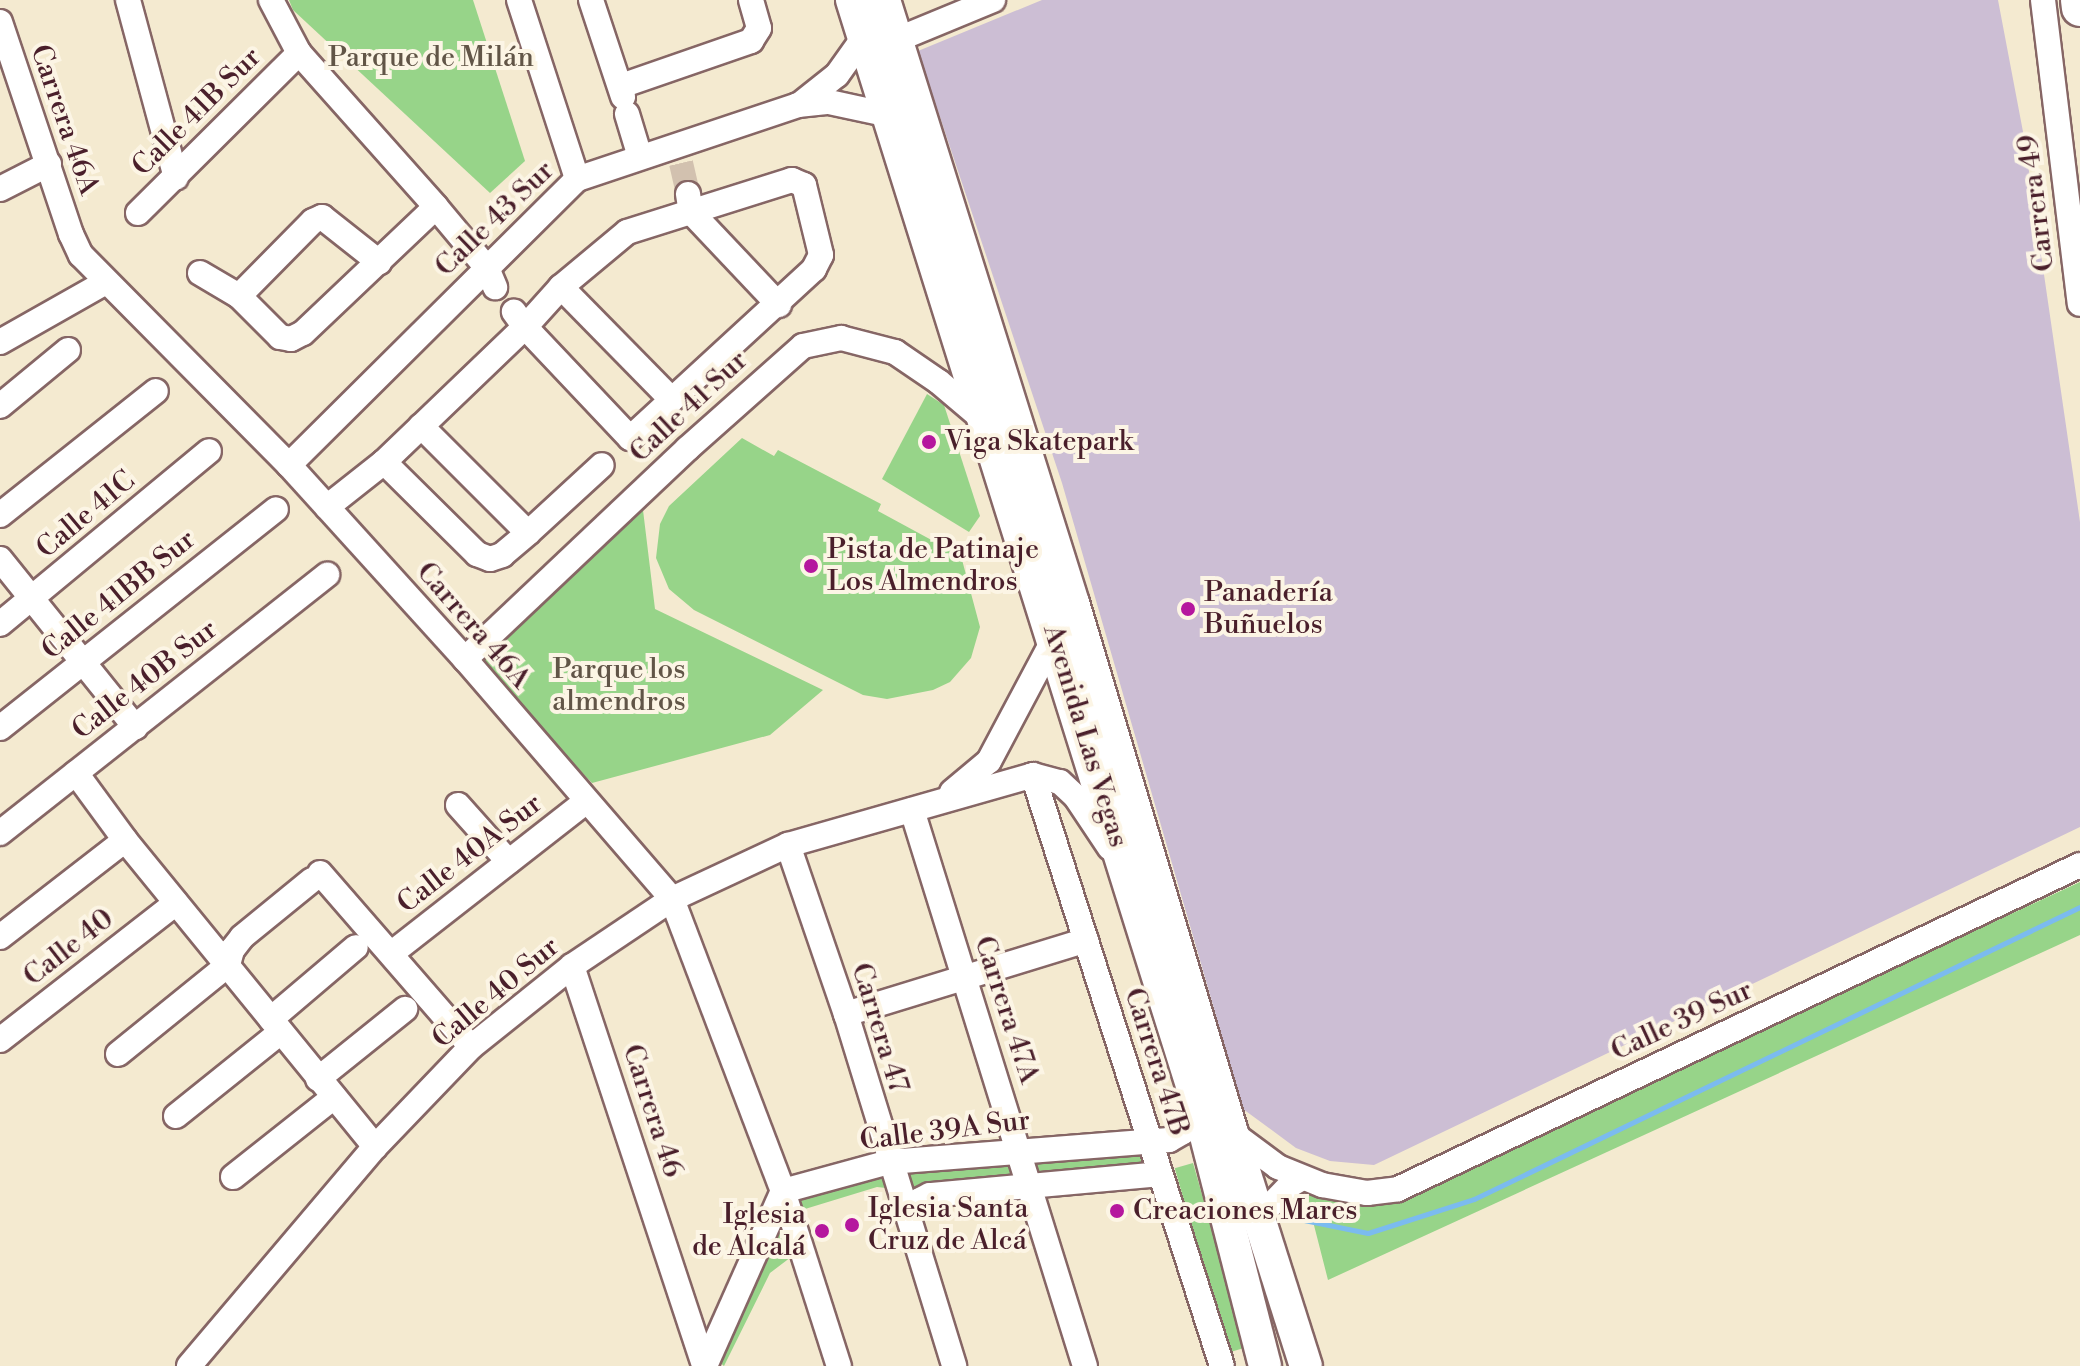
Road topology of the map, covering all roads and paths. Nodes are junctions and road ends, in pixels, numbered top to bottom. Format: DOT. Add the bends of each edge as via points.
graph roads {
  1 [pos="128,0"];
  2 [pos="271,0"];
  3 [pos="519,0"];
  4 [pos="591,0"];
  5 [pos="751,0"];
  6 [pos="852,0"];
  7 [pos="884,0"];
  8 [pos="993,0"];
  9 [pos="2043,0"];
  10 [pos="2079,0"];
  11 [pos="2080,8"];
  12 [pos="0,22"];
  13 [pos="864,37"];
  14 [pos="896,40"];
  15 [pos="299,53"];
  16 [pos="623,99"];
  17 [pos="798,105"];
  18 [pos="889,115"];
  19 [pos="640,157"];
  20 [pos="49,164"];
  21 [pos="176,178"];
  22 [pos="577,179"];
  23 [pos="0,189"];
  24 [pos="690,203"];
  25 [pos="436,207"];
  26 [pos="138,213"];
  27 [pos="379,262"];
  28 [pos="200,273"];
  29 [pos="491,278"];
  30 [pos="106,282"];
  31 [pos="561,287"];
  32 [pos="239,296"];
  33 [pos="2080,304"];
  34 [pos="779,305"];
  35 [pos="520,320"];
  36 [pos="0,342"];
  37 [pos="68,350"];
  38 [pos="156,391"];
  39 [pos="672,400"];
  40 [pos="0,406"];
  41 [pos="986,422"];
  42 [pos="421,426"];
  43 [pos="209,451"];
  44 [pos="384,462"];
  45 [pos="289,465"];
  46 [pos="602,465"];
  47 [pos="327,507"];
  48 [pos="276,509"];
  49 [pos="0,515"];
  50 [pos="528,533"];
  51 [pos="0,559"];
  52 [pos="327,575"];
  53 [pos="32,599"];
  54 [pos="1073,603"];
  55 [pos="0,624"];
  56 [pos="1055,638"];
  57 [pos="465,659"];
  58 [pos="83,662"];
  59 [pos="1070,689"];
  60 [pos="135,727"];
  61 [pos="0,728"];
  62 [pos="1118,752"];
  63 [pos="76,773"];
  64 [pos="1033,775"];
  65 [pos="585,802"];
  66 [pos="936,802"];
  67 [pos="458,805"];
  68 [pos="912,810"];
  69 [pos="0,833"];
  70 [pos="125,840"];
  71 [pos="788,845"];
  72 [pos="509,862"];
  73 [pos="2080,865"];
  74 [pos="1126,870"];
  75 [pos="672,899"];
  76 [pos="176,903"];
  77 [pos="0,937"];
  78 [pos="1086,940"];
  79 [pos="356,947"];
  80 [pos="392,953"];
  81 [pos="228,965"];
  82 [pos="572,966"];
  83 [pos="965,979"];
  84 [pos="405,1009"];
  85 [pos="846,1014"];
  86 [pos="276,1026"];
  87 [pos="0,1040"];
  88 [pos="471,1047"];
  89 [pos="118,1054"];
  90 [pos="326,1088"];
  91 [pos="1200,1111"];
  92 [pos="176,1116"];
  93 [pos="1232,1133"];
  94 [pos="1150,1142"];
  95 [pos="375,1147"];
  96 [pos="1020,1152"];
  97 [pos="889,1162"];
  98 [pos="1160,1174"];
  99 [pos="233,1177"];
  100 [pos="1302,1178"];
  101 [pos="1028,1186"];
  102 [pos="783,1191"];
  103 [pos="1221,1192"];
  104 [pos="1261,1207"];
  105 [pos="909,1217"];
  106 [pos="1260,1359"];
  107 [pos="189,1366"];
  108 [pos="704,1366"];
  109 [pos="839,1366"];
  110 [pos="954,1366"];
  111 [pos="1085,1366"];
  112 [pos="1222,1366"];
  113 [pos="1306,1366"];
  114 [pos="1326,1366"];
  1 -- 21 [label="street"];
  2 -- 15 [label="street"];
  3 -- 22 [label="street"];
  4 -- 16 [label="street"];
  5 -- 16 [label="street" via="759,28 751,41"];
  6 -- 13 [label="main road, Avenida Las Vegas"];
  7 -- 14 [label="main road, Avenida Las Vegas"];
  8 -- 14 [label="street"];
  9 -- 33 [label="street, Carrera 49"];
  10 -- 11 [label="highway"];
  12 -- 20 [label="street, Carrera 46A"];
  13 -- 17 [label="street" via="837,75"];
  13 -- 18 [label="main road, Avenida Las Vegas"];
  14 -- 54 [label="main road, Avenida Las Vegas"];
  15 -- 21 [label="street, Calle 41B Sur"];
  15 -- 25 [label="street"];
  16 -- 19 [label="street"];
  17 -- 18 [label="street" via="829,102"];
  17 -- 19 [label="street, Calle 43 Sur" via="680,153"];
  18 -- 41 [label="main road, Avenida Las Vegas"];
  19 -- 22 [label="street, Calle 43 Sur"];
  20 -- 23 [label="street"];
  20 -- 30 [label="street, Carrera 46A" via="81,255"];
  21 -- 26 [label="street, Calle 41B Sur"];
  22 -- 29 [label="street, Calle 43 Sur"];
  24 -- 31 [label="street" via="627,232"];
  24 -- 34 [label="street"];
  24 -- 34 [label="street" via="792,180 804,185 821,255"];
  25 -- 27 [label="street"];
  25 -- 29 [label="street"];
  27 -- 32 [label="street" via="291,339 280,337"];
  27 -- 32 [label="street" via="322,217"];
  28 -- 32 [label="street"];
  29 -- 45 [label="street, Calle 43 Sur"];
  30 -- 36 [label="street"];
  30 -- 45 [label="street, Carrera 46A"];
  31 -- 35 [label="street"];
  31 -- 39 [label="street"];
  34 -- 39 [label="street"];
  35 -- 39 [label="street" via="630,438"];
  35 -- 42 [label="street"];
  37 -- 40 [label="street"];
  38 -- 49 [label="street"];
  41 -- 56 [label="main road, Avenida Las Vegas"];
  41 -- 57 [label="street, Calle 41 Sur" via="895,352 841,338 803,346"];
  42 -- 44 [label="street"];
  42 -- 50 [label="street"];
  43 -- 53 [label="street, Calle 41C"];
  44 -- 47 [label="street"];
  44 -- 50 [label="street" via="477,554 490,559 502,555"];
  45 -- 47 [label="street, Carrera 46A"];
  46 -- 50 [label="street"];
  47 -- 57 [label="street, Carrera 46A"];
  48 -- 58 [label="street, Calle 41BB Sur"];
  51 -- 53 [label="street"];
  52 -- 60 [label="street, Calle 40B Sur"];
  53 -- 55 [label="street, Calle 41C"];
  53 -- 58 [label="street"];
  54 -- 56 [label="street, Calle 40 Sur"];
  54 -- 62 [label="main road, Avenida Las Vegas"];
  56 -- 59 [label="main road, Avenida Las Vegas"];
  56 -- 66 [label="street, Calle 40 Sur" via="989,761"];
  57 -- 65 [label="street, Carrera 46A"];
  58 -- 60 [label="street"];
  58 -- 61 [label="street, Calle 41BB Sur"];
  59 -- 62 [label="main road" via="1080,687 1090,694 1100,724"];
  59 -- 74 [label="main road, Avenida Las Vegas"];
  60 -- 63 [label="street, Calle 40B Sur"];
  62 -- 93 [label="main road, Avenida Las Vegas"];
  63 -- 69 [label="street, Calle 40B Sur"];
  63 -- 70 [label="street"];
  64 -- 66 [label="street, Calle 40 Sur"];
  64 -- 74 [label="street" via="1060,782 1076,797"];
  64 -- 78 [label="street, Carrera 47B"];
  65 -- 72 [label="street, Calle 40A Sur"];
  65 -- 75 [label="street, Carrera 46A"];
  66 -- 68 [label="street, Calle 40 Sur"];
  67 -- 72 [label="street"];
  68 -- 71 [label="street, Calle 40 Sur"];
  68 -- 83 [label="street, Carrera 47A"];
  70 -- 76 [label="street"];
  70 -- 77 [label="street"];
  71 -- 75 [label="street, Calle 40 Sur"];
  71 -- 85 [label="street, Carrera 47"];
  72 -- 80 [label="street, Calle 40A Sur"];
  73 -- 100 [label="street, Calle 39 Sur" via="1398,1189 1346,1192"];
  74 -- 91 [label="main road, Avenida Las Vegas"];
  75 -- 82 [label="street, Calle 40 Sur"];
  75 -- 102 [label="street, Carrera 46A"];
  76 -- 81 [label="street"];
  76 -- 87 [label="street, Calle 40"];
  78 -- 83 [label="street"];
  78 -- 94 [label="street, Carrera 47B"];
  79 -- 86 [label="street"];
  80 -- 81 [label="street" via="316,877 242,937"];
  80 -- 88 [label="street"];
  81 -- 86 [label="street"];
  81 -- 89 [label="street"];
  82 -- 88 [label="street, Calle 40 Sur"];
  82 -- 108 [label="street, Carrera 46"];
  83 -- 85 [label="street"];
  83 -- 96 [label="street, Carrera 47A"];
  84 -- 90 [label="street"];
  85 -- 97 [label="street, Carrera 47"];
  86 -- 90 [label="street"];
  86 -- 92 [label="street"];
  88 -- 95 [label="street, Calle 40 Sur"];
  90 -- 95 [label="street"];
  90 -- 99 [label="street"];
  91 -- 94 [label="street, Calle 39A Sur" via="1177,1136"];
  91 -- 103 [label="main road, Avenida Las Vegas"];
  93 -- 100 [label="street, Calle 39 Sur"];
  93 -- 104 [label="main road, Avenida Las Vegas"];
  94 -- 96 [label="street, Calle 39A Sur"];
  94 -- 98 [label="street, Carrera 47B"];
  95 -- 107 [label="street, Calle 40 Sur"];
  96 -- 97 [label="street, Calle 39A Sur"];
  96 -- 101 [label="street, Carrera 47A"];
  97 -- 102 [label="street, Calle 39A Sur"];
  97 -- 105 [label="street, Carrera 47"];
  98 -- 101 [label="street"];
  98 -- 112 [label="street, Carrera 47B"];
  100 -- 104 [label="street"];
  101 -- 105 [label="street" via="930,1195"];
  101 -- 111 [label="street, Carrera 47A"];
  102 -- 108 [label="street"];
  102 -- 109 [label="street, Carrera 46A"];
  103 -- 104 [label="main road" via="1239,1191"];
  103 -- 106 [label="main road, Avenida Las Vegas"];
  104 -- 113 [label="main road, Avenida Las Vegas"];
  104 -- 114 [label="main road, Avenida Las Vegas" via="1287,1250"];
  105 -- 110 [label="street, Carrera 47"];
}
